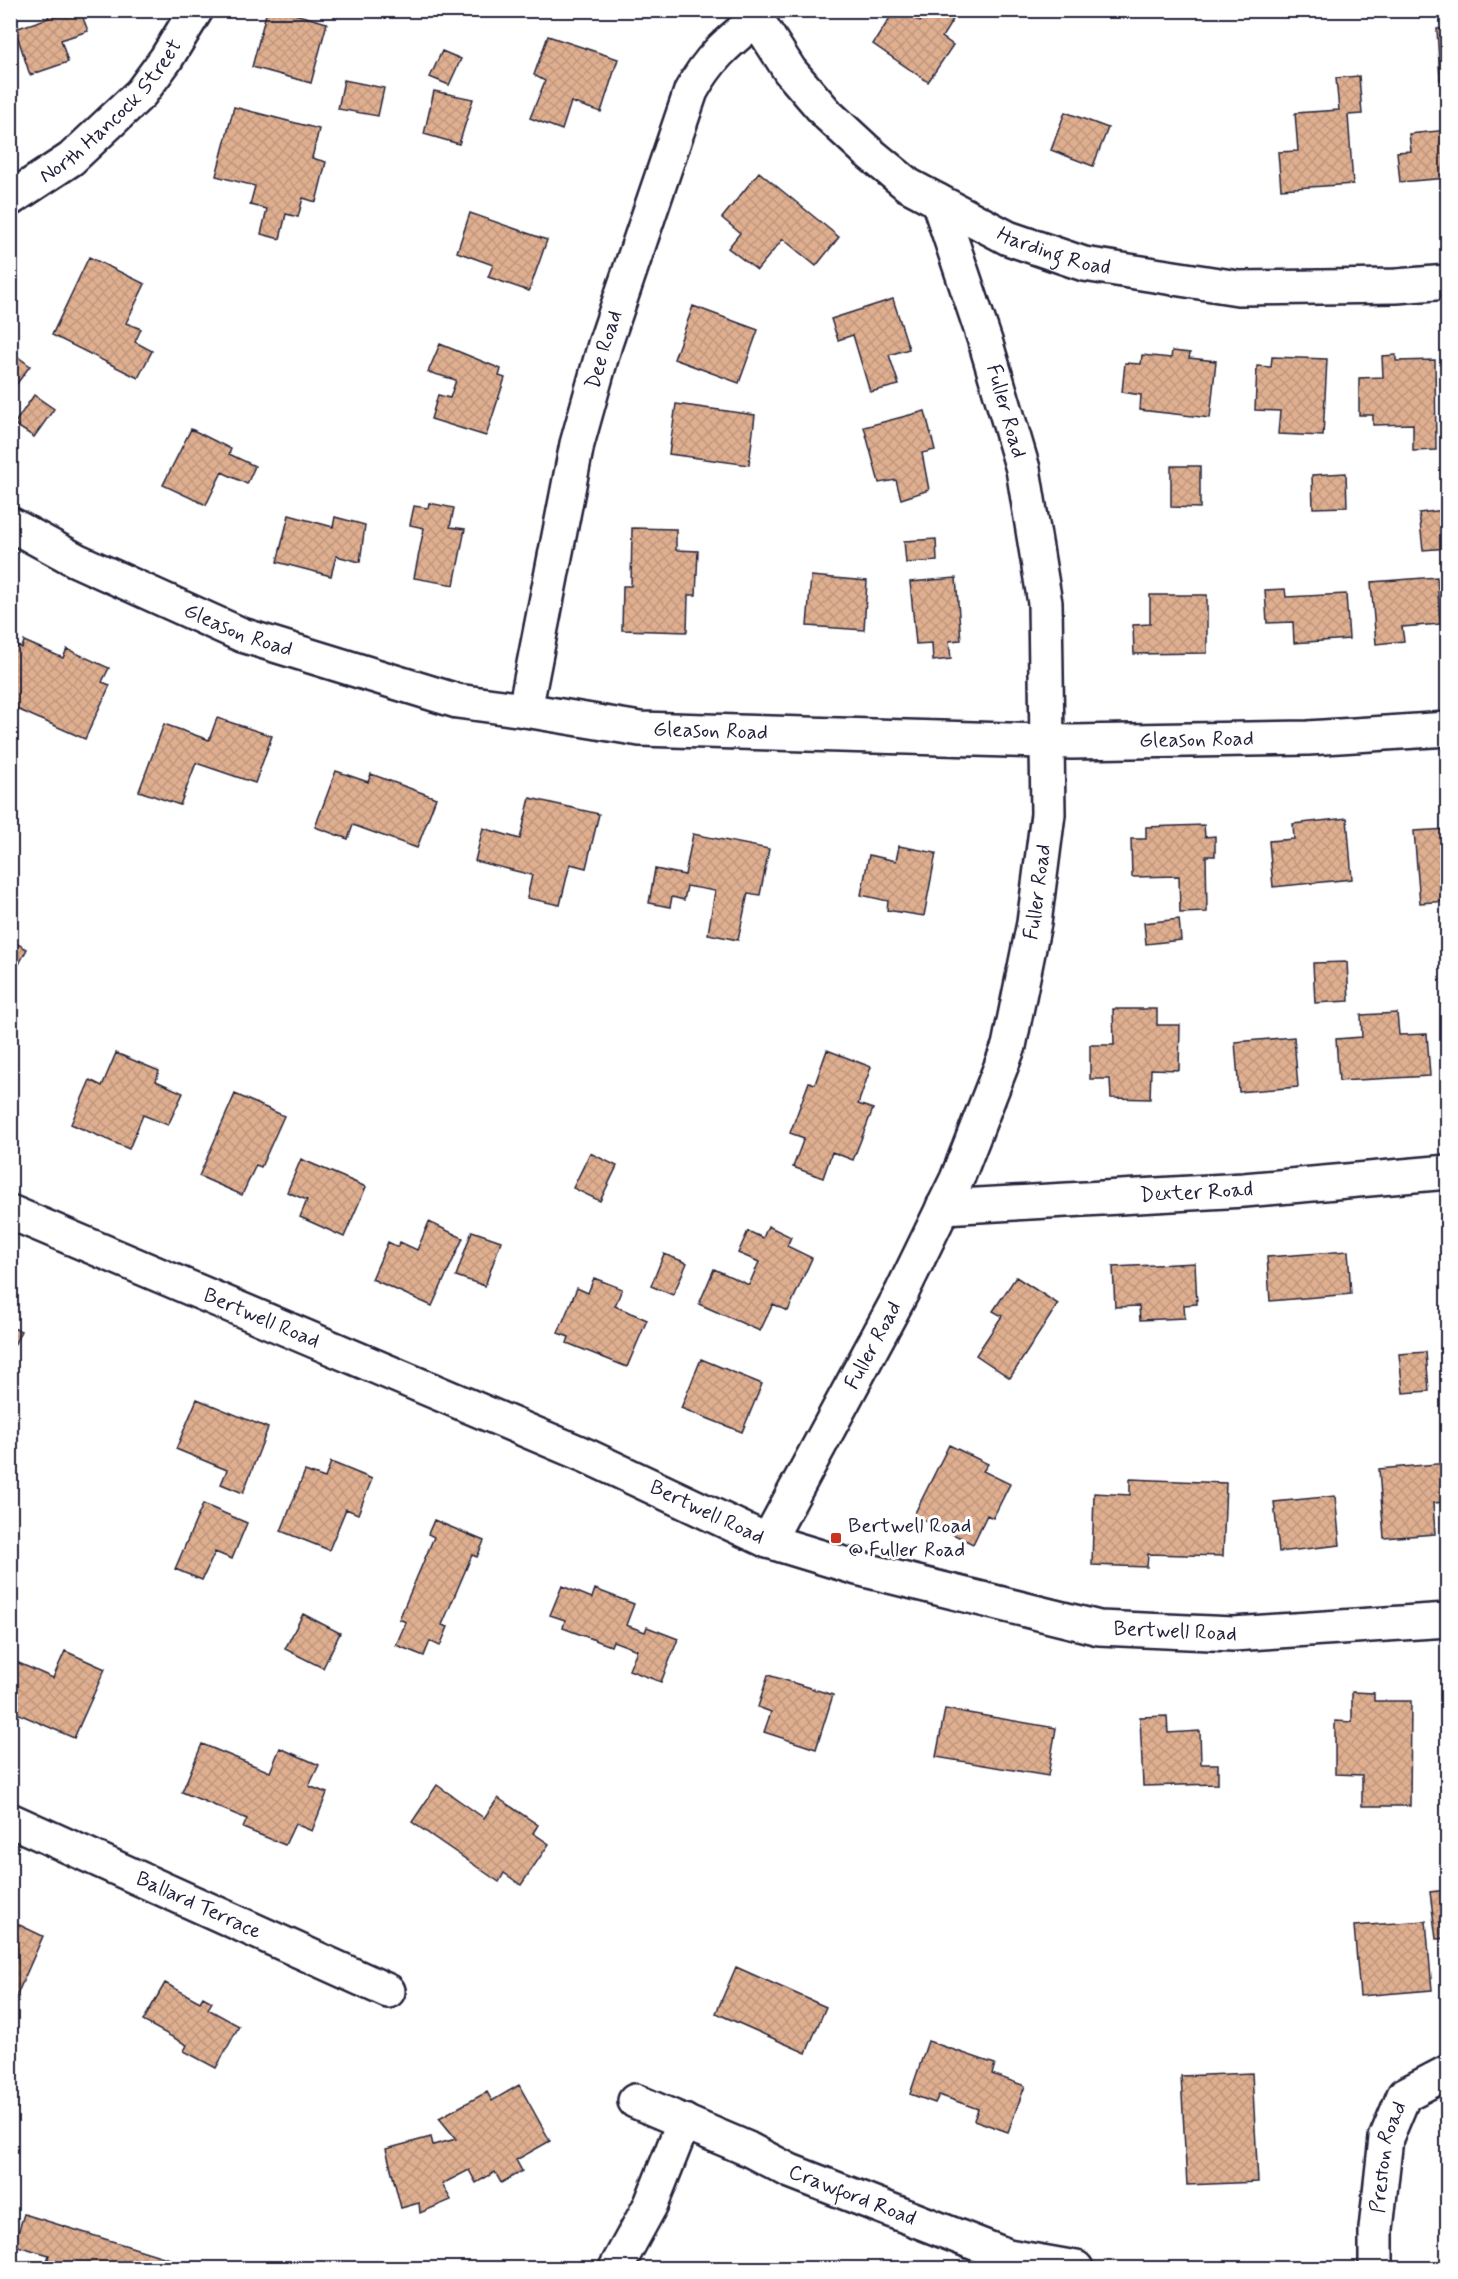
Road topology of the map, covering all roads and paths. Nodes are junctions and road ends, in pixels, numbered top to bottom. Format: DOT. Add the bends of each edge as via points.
graph roads {
  1 [pos="196,10"];
  2 [pos="753,15"];
  3 [pos="10,199"];
  4 [pos="938,201"];
  5 [pos="1448,282"];
  6 [pos="10,524"];
  7 [pos="525,710"];
  8 [pos="1448,729"];
  9 [pos="1047,742"];
  10 [pos="1448,1172"];
  11 [pos="943,1207"];
  12 [pos="10,1212"];
  13 [pos="768,1541"];
  14 [pos="1448,1620"];
  15 [pos="10,1820"];
  16 [pos="388,1990"];
  17 [pos="1448,2072"];
  18 [pos="635,2101"];
  19 [pos="684,2121"];
  20 [pos="616,2268"];
  21 [pos="1076,2268"];
  22 [pos="1376,2268"];
  1 -- 3 [label="street, North Hancock Street" via="141,93 71,159"];
  2 -- 4 [label="street, Harding Road" via="790,71 828,115 908,184"];
  2 -- 7 [label="street, Dee Road" via="703,69 691,91 605,344 577,444"];
  4 -- 5 [label="street, Harding Road" via="1008,238 1084,264 1108,268 1238,288"];
  4 -- 9 [label="street, Fuller Road" via="1023,469 1045,603"];
  6 -- 7 [label="street, Gleason Road" via="76,560 242,635 457,701"];
  7 -- 9 [label="street, Gleason Road" via="640,729"];
  8 -- 9 [label="street, Gleason Road" via="1308,738"];
  9 -- 11 [label="street, Fuller Road" via="1048,814 1034,923 1009,1046"];
  10 -- 11 [label="street, Dexter Road" via="1244,1190"];
  11 -- 13 [label="street, Fuller Road" via="902,1292"];
  12 -- 13 [label="street, Bertwell Road" via="588,1456"];
  13 -- 14 [label="street, Bertwell Road" via="857,1568 1099,1628 1233,1634"];
  15 -- 16 [label="street, Ballard Terrace"];
  17 -- 22 [label="street, Preston Road" via="1404,2095 1386,2138"];
  18 -- 19 [label="street, Crawford Road"];
  19 -- 20 [label="street" via="651,2204"];
  19 -- 21 [label="street, Crawford Road" via="790,2171 1008,2256"];
}
